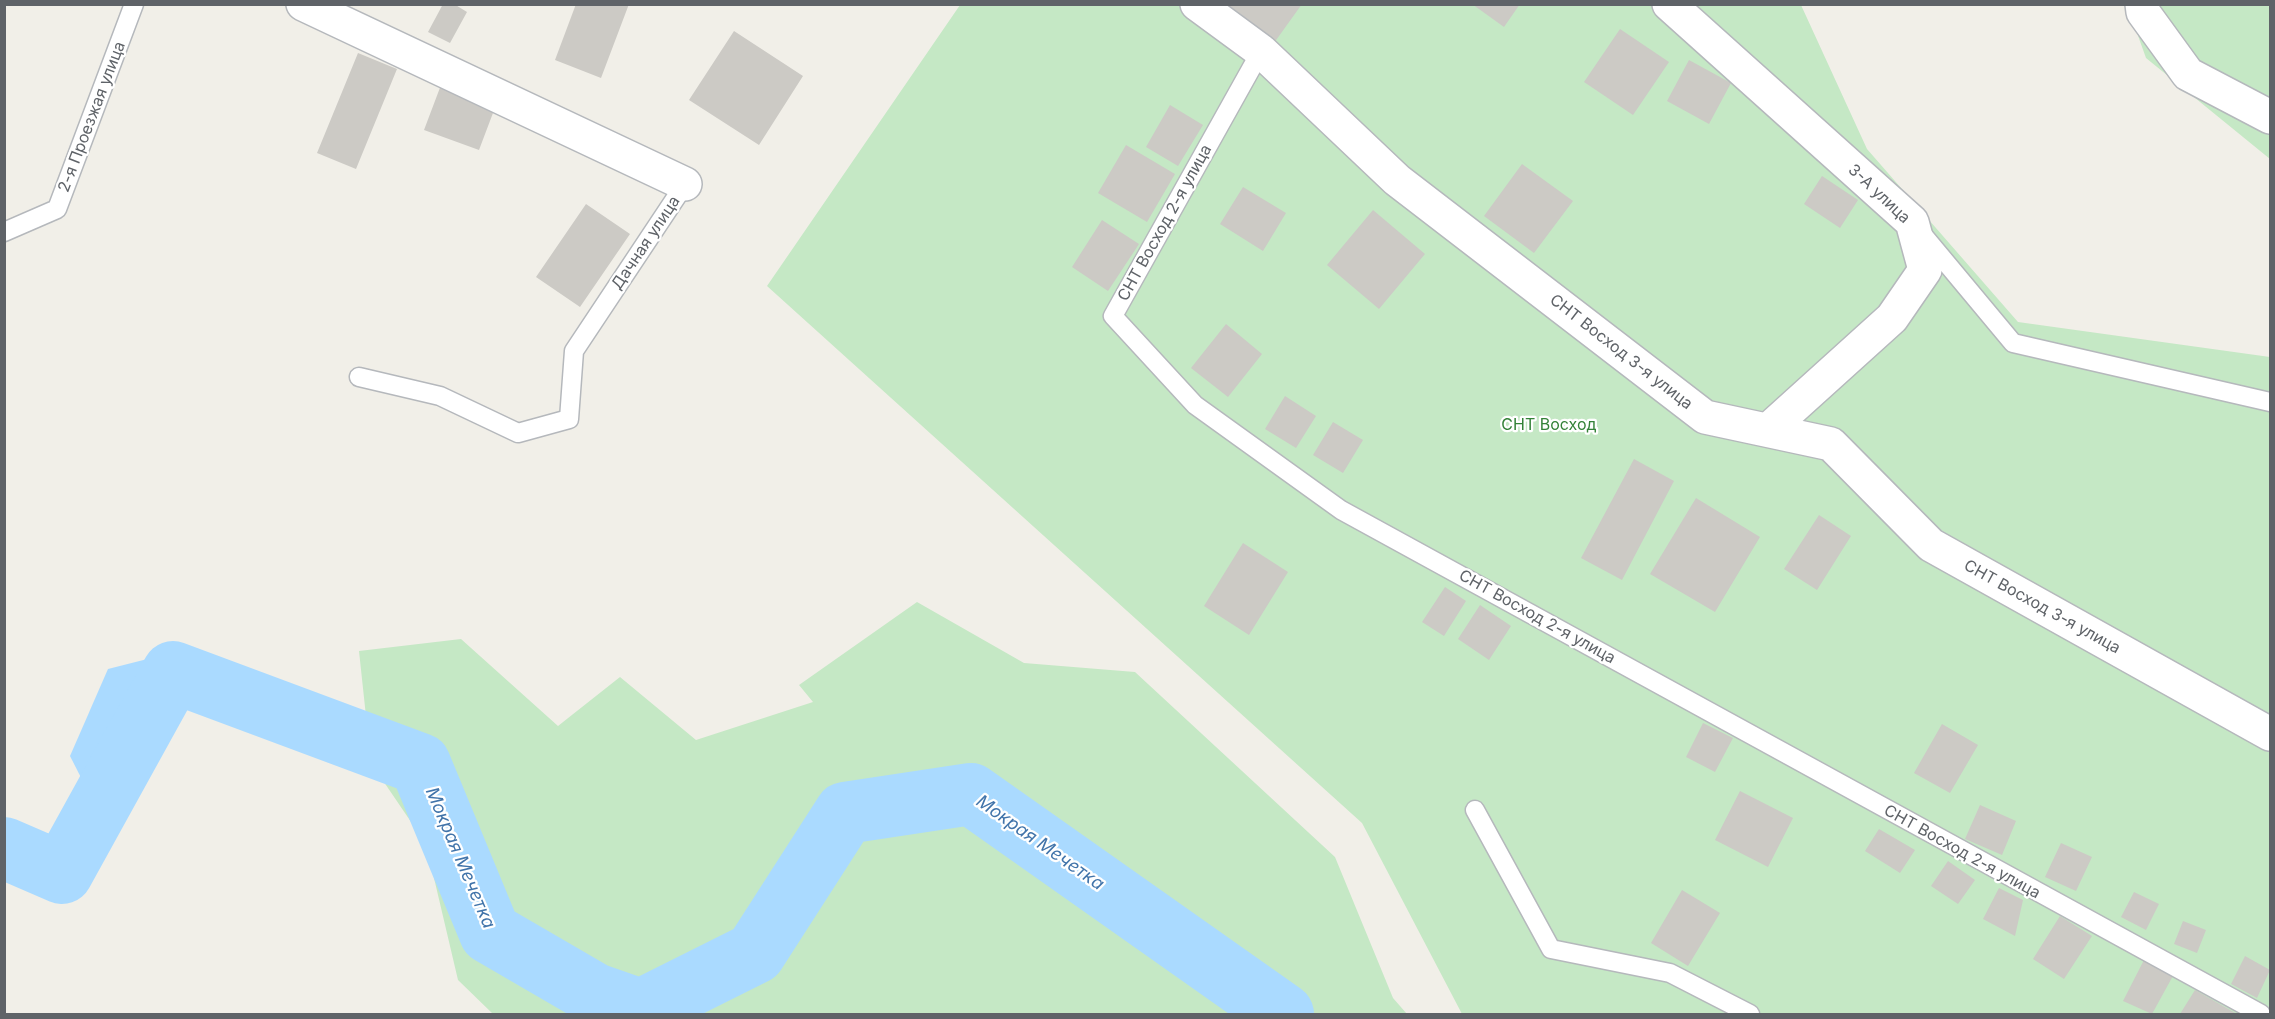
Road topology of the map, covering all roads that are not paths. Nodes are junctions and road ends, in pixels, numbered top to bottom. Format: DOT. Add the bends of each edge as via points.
graph roads {
  1 [pos="134,4"];
  2 [pos="303,4"];
  3 [pos="1197,4"];
  4 [pos="1669,4"];
  5 [pos="2142,4"];
  6 [pos="1261,51"];
  7 [pos="2271,117"];
  8 [pos="685,184"];
  9 [pos="1912,222"];
  10 [pos="4,232"];
  11 [pos="359,377"];
  12 [pos="2271,402"];
  13 [pos="1768,430"];
  14 [pos="2271,734"];
  15 [pos="1475,810"];
  16 [pos="1750,1014"];
  17 [pos="2261,1014"];
  1 -- 10 [label="lane, 2-я Проезжая улица" via="57,209"];
  2 -- 8 [label="street, Дачная улица"];
  3 -- 6 [label="street, СНТ Восход 3-я улица"];
  4 -- 9 [label="street, 3-А улица"];
  5 -- 7 [label="street" via="2143,12 2188,74"];
  6 -- 13 [label="street, СНТ Восход 3-я улица" via="1397,180 1705,417"];
  6 -- 17 [label="lane, СНТ Восход 2-я улица" via="1113,316 1195,405 1341,510"];
  8 -- 11 [label="lane, Дачная улица" via="573,351 569,419 518,433 440,396"];
  9 -- 12 [label="lane" via="2013,343"];
  9 -- 13 [label="street, 3-А улица" via="1925,270 1892,318"];
  13 -- 14 [label="street, СНТ Восход 3-я улица" via="1831,444 1931,545"];
  15 -- 16 [label="lane" via="1551,949 1670,973"];
}
